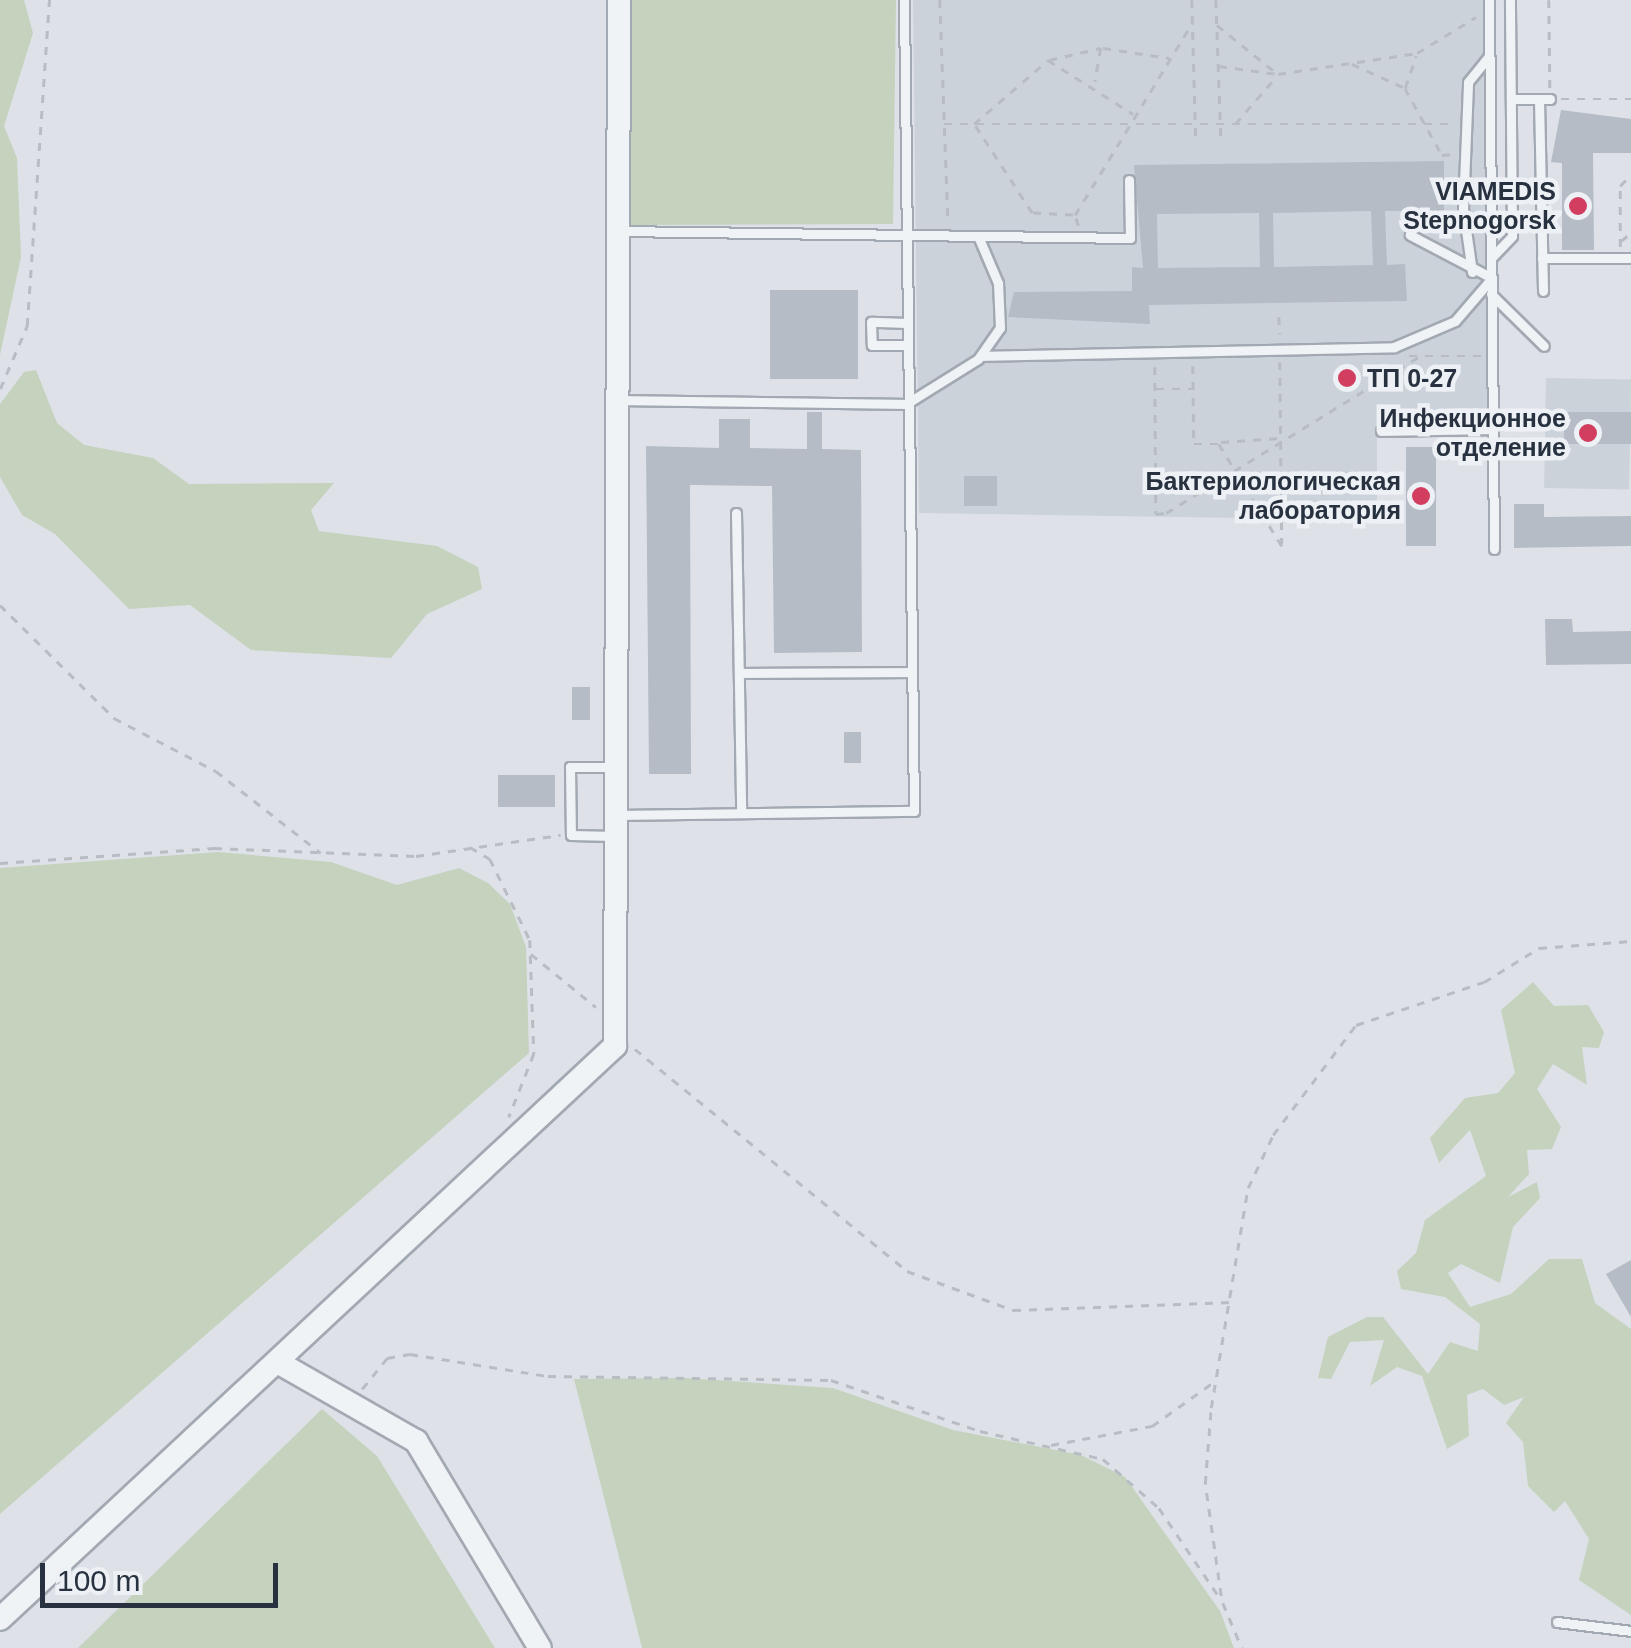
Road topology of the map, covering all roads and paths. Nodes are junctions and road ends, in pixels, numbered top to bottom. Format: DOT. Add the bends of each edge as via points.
graph roads {
  1 [pos="49,0"];
  2 [pos="620,0"];
  3 [pos="904,0"];
  4 [pos="940,0"];
  5 [pos="1192,0"];
  6 [pos="1216,0"];
  7 [pos="1489,0"];
  8 [pos="1510,0"];
  9 [pos="1549,0"];
  10 [pos="1484,12"];
  11 [pos="1193,22"];
  12 [pos="1217,25"];
  13 [pos="1102,48"];
  14 [pos="1418,53"];
  15 [pos="1489,56"];
  16 [pos="1170,58"];
  17 [pos="1048,60"];
  18 [pos="1350,63"];
  19 [pos="1219,66"];
  20 [pos="1278,74"];
  21 [pos="1094,82"];
  22 [pos="1405,88"];
  23 [pos="1511,98"];
  24 [pos="1544,99"];
  25 [pos="1631,99"];
  26 [pos="1134,115"];
  27 [pos="943,124"];
  28 [pos="974,124"];
  29 [pos="1128,124"];
  30 [pos="1196,124"];
  31 [pos="1221,124"];
  32 [pos="1235,124"];
  33 [pos="1425,124"];
  34 [pos="1462,124"];
  35 [pos="1196,139"];
  36 [pos="1221,139"];
  37 [pos="1461,148"];
  38 [pos="1631,174"];
  39 [pos="1129,180"];
  40 [pos="1032,213"];
  41 [pos="1075,215"];
  42 [pos="952,228"];
  43 [pos="1033,228"];
  44 [pos="1064,228"];
  45 [pos="615,232"];
  46 [pos="1631,233"];
  47 [pos="1410,235"];
  48 [pos="906,236"];
  49 [pos="978,236"];
  50 [pos="1620,242"];
  51 [pos="1492,257"];
  52 [pos="1542,258"];
  53 [pos="1626,258"];
  54 [pos="1472,272"];
  55 [pos="1492,278"];
  56 [pos="1543,291"];
  57 [pos="1492,294"];
  58 [pos="1279,317"];
  59 [pos="906,323"];
  60 [pos="907,345"];
  61 [pos="1544,346"];
  62 [pos="981,356"];
  63 [pos="1420,356"];
  64 [pos="1155,359"];
  65 [pos="1192,359"];
  66 [pos="1155,388"];
  67 [pos="1193,388"];
  68 [pos="0,389"];
  69 [pos="616,400"];
  70 [pos="906,404"];
  71 [pos="1493,430"];
  72 [pos="1381,431"];
  73 [pos="1281,441"];
  74 [pos="1219,444"];
  75 [pos="1237,472"];
  76 [pos="736,513"];
  77 [pos="1494,549"];
  78 [pos="0,606"];
  79 [pos="912,672"];
  80 [pos="739,673"];
  81 [pos="620,768"];
  82 [pos="741,812"];
  83 [pos="622,825"];
  84 [pos="571,836"];
  85 [pos="470,847"];
  86 [pos="322,854"];
  87 [pos="0,863"];
  88 [pos="1631,941"];
  89 [pos="532,954"];
  90 [pos="618,1035"];
  91 [pos="501,1134"];
  92 [pos="1234,1302"];
  93 [pos="279,1363"];
  94 [pos="1216,1380"];
  95 [pos="355,1398"];
  96 [pos="1045,1445"];
  97 [pos="1222,1601"];
  98 [pos="0,1620"];
  99 [pos="1558,1622"];
  100 [pos="1631,1630"];
  101 [pos="540,1648"];
  102 [pos="1242,1648"];
  1 -- 68 [label="path" via="27,326"];
  2 -- 45 [label="street"];
  3 -- 48 [label="lane"];
  4 -- 27 [label="path"];
  5 -- 11 [label="path"];
  6 -- 12 [label="path"];
  7 -- 15 [label="lane"];
  8 -- 23 [label="lane"];
  9 -- 24 [label="path"];
  10 -- 14 [label="path"];
  11 -- 16 [label="path"];
  11 -- 30 [label="path"];
  12 -- 19 [label="path"];
  12 -- 20 [label="path"];
  13 -- 16 [label="path"];
  13 -- 17 [label="path"];
  13 -- 21 [label="path"];
  14 -- 18 [label="path"];
  14 -- 22 [label="path"];
  15 -- 51 [label="lane"];
  15 -- 54 [label="lane" via="1468,82 1463,209"];
  16 -- 26 [label="path"];
  17 -- 21 [label="path"];
  17 -- 28 [label="path"];
  18 -- 20 [label="path"];
  18 -- 22 [label="path"];
  19 -- 20 [label="path"];
  19 -- 31 [label="path"];
  20 -- 32 [label="path"];
  21 -- 26 [label="path"];
  22 -- 33 [label="path"];
  23 -- 24 [label="lane"];
  23 -- 51 [label="lane" via="1512,236"];
  24 -- 25 [label="path"];
  24 -- 52 [label="lane"];
  26 -- 29 [label="path"];
  27 -- 28 [label="path"];
  27 -- 42 [label="path" via="942,215"];
  28 -- 29 [label="path"];
  28 -- 40 [label="path"];
  29 -- 30 [label="path"];
  29 -- 41 [label="path"];
  30 -- 31 [label="path"];
  30 -- 35 [label="path"];
  31 -- 32 [label="path"];
  31 -- 36 [label="path"];
  32 -- 33 [label="path"];
  33 -- 34 [label="path"];
  33 -- 37 [label="path" via="1442,154"];
  38 -- 50 [label="path" via="1620,186"];
  39 -- 49 [label="lane" via="1130,238"];
  40 -- 41 [label="path"];
  40 -- 43 [label="path"];
  41 -- 44 [label="path" via="1079,229"];
  45 -- 48 [label="lane"];
  45 -- 69 [label="street"];
  46 -- 50 [label="path"];
  47 -- 54 [label="lane"];
  48 -- 49 [label="lane"];
  48 -- 59 [label="lane"];
  49 -- 62 [label="lane" via="1001,306 1000,328"];
  50 -- 53 [label="path"];
  51 -- 55 [label="lane"];
  52 -- 53 [label="lane"];
  52 -- 56 [label="lane"];
  54 -- 55 [label="lane"];
  55 -- 57 [label="lane"];
  55 -- 62 [label="lane" via="1455,322 1394,347"];
  57 -- 61 [label="lane"];
  57 -- 71 [label="lane"];
  58 -- 73 [label="path"];
  59 -- 60 [label="lane"];
  59 -- 60 [label="lane" via="872,322 872,345"];
  60 -- 70 [label="lane"];
  62 -- 70 [label="lane"];
  63 -- 73 [label="path"];
  64 -- 66 [label="path"];
  65 -- 67 [label="path"];
  66 -- 67 [label="path"];
  66 -- 75 [label="path" via="1156,514"];
  67 -- 74 [label="path" via="1194,444"];
  69 -- 70 [label="lane"];
  69 -- 81 [label="street"];
  70 -- 79 [label="lane"];
  71 -- 72 [label="lane"];
  71 -- 77 [label="lane"];
  73 -- 74 [label="path" via="1227,434"];
  73 -- 75 [label="path"];
  73 -- 75 [label="path" via="1282,546"];
  74 -- 75 [label="path"];
  76 -- 80 [label="lane"];
  78 -- 86 [label="path" via="114,718 216,771"];
  79 -- 80 [label="lane"];
  79 -- 82 [label="lane" via="914,810"];
  80 -- 82 [label="lane"];
  81 -- 83 [label="street"];
  81 -- 84 [label="lane" via="570,768"];
  82 -- 83 [label="lane"];
  83 -- 84 [label="lane"];
  83 -- 90 [label="street"];
  84 -- 85 [label="path"];
  85 -- 86 [label="path"];
  85 -- 89 [label="path" via="490,859 521,909"];
  86 -- 87 [label="path" via="214,848"];
  88 -- 92 [label="path" via="1539,948 1498,976 1356,1025 1256,1165"];
  89 -- 90 [label="path"];
  89 -- 91 [label="path" via="534,1054"];
  90 -- 92 [label="path" via="907,1271 1014,1310"];
  90 -- 93 [label="street" via="598,1070"];
  92 -- 94 [label="path"];
  93 -- 95 [label="street"];
  93 -- 98 [label="street"];
  94 -- 96 [label="path" via="1152,1426"];
  94 -- 97 [label="path" via="1205,1484"];
  95 -- 96 [label="path" via="387,1358 410,1354 548,1376 831,1380"];
  95 -- 101 [label="street" via="433,1464"];
  96 -- 97 [label="path" via="1127,1473"];
  97 -- 102 [label="path"];
  99 -- 100 [label="lane"];
}
